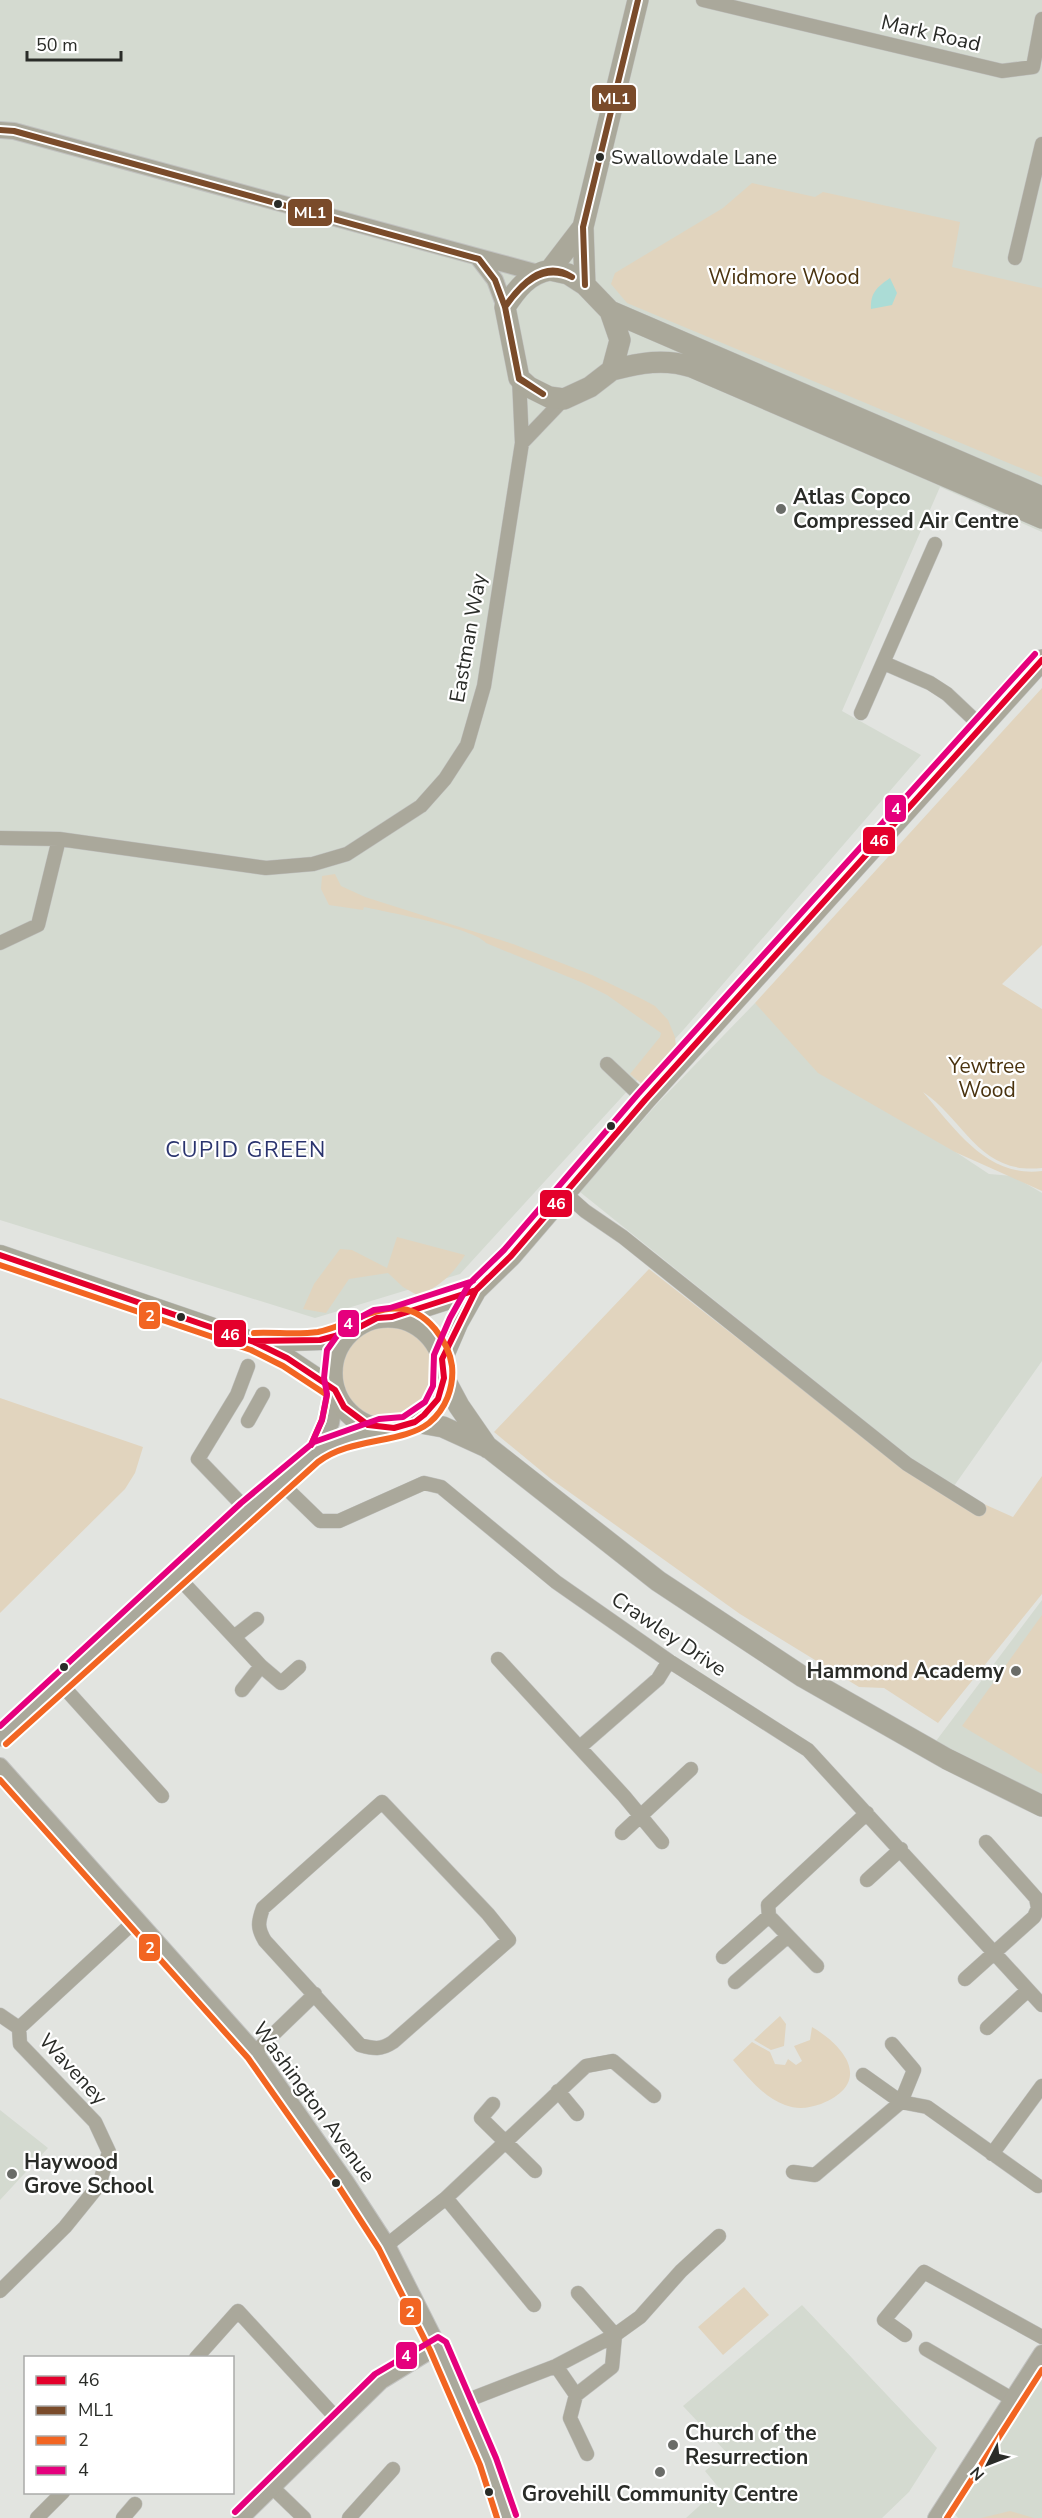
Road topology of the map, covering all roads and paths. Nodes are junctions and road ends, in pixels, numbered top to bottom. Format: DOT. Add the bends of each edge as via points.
graph roads {
  1 [pos="638,0"];
  2 [pos="703,0"];
  3 [pos="1042,19"];
  4 [pos="1033,67"];
  5 [pos="1042,79"];
  6 [pos="0,130"];
  7 [pos="1042,144"];
  8 [pos="583,227"];
  9 [pos="1015,258"];
  10 [pos="479,259"];
  11 [pos="544,271"];
  12 [pos="585,285"];
  13 [pos="505,307"];
  14 [pos="610,311"];
  15 [pos="612,370"];
  16 [pos="519,378"];
  17 [pos="564,399"];
  18 [pos="522,443"];
  19 [pos="967,464"];
  20 [pos="1042,489"];
  21 [pos="1042,497"];
  22 [pos="1042,518"];
  23 [pos="935,544"];
  24 [pos="1042,658"];
  25 [pos="884,663"];
  26 [pos="861,713"];
  27 [pos="982,727"];
  28 [pos="0,838"];
  29 [pos="59,839"];
  30 [pos="0,943"];
  31 [pos="607,1064"];
  32 [pos="645,1100"];
  33 [pos="566,1194"];
  34 [pos="0,1256"];
  35 [pos="476,1290"];
  36 [pos="392,1317"];
  37 [pos="350,1332"];
  38 [pos="254,1342"];
  39 [pos="248,1366"];
  40 [pos="443,1368"];
  41 [pos="336,1392"];
  42 [pos="263,1394"];
  43 [pos="237,1395"];
  44 [pos="255,1408"];
  45 [pos="248,1421"];
  46 [pos="415,1422"];
  47 [pos="382,1428"];
  48 [pos="489,1448"];
  49 [pos="319,1449"];
  50 [pos="281,1483"];
  51 [pos="979,1509"];
  52 [pos="247,1510"];
  53 [pos="177,1576"];
  54 [pos="257,1619"];
  55 [pos="234,1637"];
  56 [pos="498,1659"];
  57 [pos="669,1661"];
  58 [pos="261,1666"];
  59 [pos="299,1667"];
  60 [pos="60,1683"];
  61 [pos="242,1690"];
  62 [pos="0,1738"];
  63 [pos="580,1748"];
  64 [pos="0,1766"];
  65 [pos="691,1769"];
  66 [pos="162,1796"];
  67 [pos="1042,1806"];
  68 [pos="867,1813"];
  69 [pos="640,1816"];
  70 [pos="622,1833"];
  71 [pos="662,1842"];
  72 [pos="986,1842"];
  73 [pos="901,1849"];
  74 [pos="867,1880"];
  75 [pos="769,1916"];
  76 [pos="138,1919"];
  77 [pos="788,1936"];
  78 [pos="996,1953"];
  79 [pos="723,1957"];
  80 [pos="817,1966"];
  81 [pos="965,1979"];
  82 [pos="735,1982"];
  83 [pos="1028,1990"];
  84 [pos="315,1994"];
  85 [pos="1042,2005"];
  86 [pos="0,2015"];
  87 [pos="19,2028"];
  88 [pos="987,2028"];
  89 [pos="892,2044"];
  90 [pos="255,2052"];
  91 [pos="863,2075"];
  92 [pos="1042,2086"];
  93 [pos="558,2091"];
  94 [pos="654,2096"];
  95 [pos="902,2102"];
  96 [pos="493,2104"];
  97 [pos="577,2114"];
  98 [pos="503,2141"];
  99 [pos="992,2154"];
  100 [pos="535,2171"];
  101 [pos="793,2172"];
  102 [pos="1038,2186"];
  103 [pos="446,2198"];
  104 [pos="719,2236"];
  105 [pos="387,2245"];
  106 [pos="0,2290"];
  107 [pos="578,2293"];
  108 [pos="534,2305"];
  109 [pos="615,2335"];
  110 [pos="905,2335"];
  111 [pos="1042,2337"];
  112 [pos="438,2346"];
  113 [pos="926,2349"];
  114 [pos="1042,2353"];
  115 [pos="198,2356"];
  116 [pos="556,2366"];
  117 [pos="576,2395"];
  118 [pos="1012,2399"];
  119 [pos="463,2402"];
  120 [pos="339,2421"];
  121 [pos="587,2454"];
  122 [pos="393,2469"];
  123 [pos="272,2487"];
  124 [pos="62,2494"];
  125 [pos="135,2504"];
  126 [pos="44,2515"];
  127 [pos="123,2518"];
  128 [pos="241,2518"];
  129 [pos="304,2518"];
  130 [pos="349,2518"];
  131 [pos="507,2518"];
  132 [pos="936,2518"];
  1 -- 8 [label="main road"];
  2 -- 4 [label="street, Mark Road" via="1002,71"];
  3 -- 4 [label="street"];
  4 -- 5 [label="street"];
  6 -- 10 [label="street"];
  7 -- 9 [label="street"];
  8 -- 11 [label="main road"];
  8 -- 12 [label="main road"];
  10 -- 11 [label="street"];
  10 -- 13 [label="street" via="495,280"];
  11 -- 12 [label="main road" via="568,274"];
  11 -- 13 [label="main road" via="519,287"];
  12 -- 14 [label="main road"];
  13 -- 16 [label="main road"];
  14 -- 15 [label="main road" via="620,340"];
  14 -- 19 [label="main road"];
  15 -- 17 [label="main road" via="590,387"];
  15 -- 22 [label="main road" via="646,361 675,361"];
  16 -- 17 [label="main road" via="541,393"];
  16 -- 18 [label="street, Eastman Way"];
  17 -- 18 [label="street"];
  18 -- 29 [label="street, Eastman Way" via="484,686 467,745 421,806 347,854 313,864 266,868"];
  19 -- 20 [label="main road"];
  19 -- 21 [label="main road"];
  23 -- 25 [label="street"];
  24 -- 27 [label="main road"];
  25 -- 26 [label="street"];
  25 -- 27 [label="street" via="947,694"];
  27 -- 32 [label="main road"];
  28 -- 29 [label="street, Eastman Way"];
  29 -- 30 [label="street" via="38,925"];
  31 -- 32 [label="street"];
  32 -- 33 [label="main road"];
  33 -- 35 [label="main road"];
  33 -- 51 [label="street" via="907,1464"];
  34 -- 38 [label="main road"];
  35 -- 36 [label="main road"];
  35 -- 40 [label="main road" via="458,1322"];
  36 -- 37 [label="main road" via="362,1323"];
  36 -- 40 [label="main road" via="424,1330 435,1343"];
  37 -- 38 [label="main road" via="320,1340"];
  37 -- 41 [label="main road" via="333,1365"];
  38 -- 41 [label="main road" via="288,1358"];
  39 -- 43 [label="street"];
  40 -- 46 [label="main road" via="442,1388 432,1408"];
  40 -- 48 [label="main road" via="459,1406"];
  41 -- 47 [label="main road" via="355,1418"];
  41 -- 49 [label="street" via="331,1423"];
  42 -- 44 [label="street"];
  43 -- 44 [label="street"];
  43 -- 52 [label="street" via="198,1459"];
  44 -- 45 [label="street"];
  46 -- 47 [label="main road"];
  46 -- 48 [label="main road" via="443,1427"];
  47 -- 49 [label="street"];
  48 -- 67 [label="main road" via="658,1581 802,1677 956,1764"];
  49 -- 50 [label="street"];
  50 -- 52 [label="street"];
  50 -- 57 [label="street, Crawley Drive" via="320,1521 339,1521 424,1483 441,1487 556,1582"];
  52 -- 53 [label="street"];
  53 -- 55 [label="street"];
  53 -- 60 [label="street"];
  54 -- 55 [label="street"];
  55 -- 58 [label="street"];
  56 -- 63 [label="street"];
  57 -- 63 [label="street" via="658,1679"];
  57 -- 68 [label="street, Crawley Drive" via="808,1750"];
  58 -- 59 [label="street" via="281,1683"];
  58 -- 61 [label="street"];
  60 -- 62 [label="street"];
  60 -- 66 [label="street"];
  63 -- 69 [label="street"];
  64 -- 76 [label="street, Washington Avenue"];
  65 -- 69 [label="street"];
  68 -- 73 [label="street, Crawley Drive"];
  68 -- 75 [label="street" via="768,1905"];
  69 -- 70 [label="street"];
  69 -- 71 [label="street"];
  72 -- 78 [label="street" via="1036,1898 1038,1908 1034,1917"];
  73 -- 74 [label="street"];
  73 -- 78 [label="street, Crawley Drive"];
  75 -- 77 [label="street"];
  75 -- 79 [label="street"];
  76 -- 87 [label="street, Waveney"];
  76 -- 90 [label="street, Washington Avenue"];
  77 -- 80 [label="street"];
  77 -- 82 [label="street"];
  78 -- 81 [label="street"];
  78 -- 83 [label="street, Crawley Drive"];
  83 -- 85 [label="street, Crawley Drive"];
  83 -- 88 [label="street"];
  84 -- 84 [label="street" via="259,1932 263,1908 382,1802 509,1940 383,2049 360,2045"];
  84 -- 90 [label="street"];
  86 -- 87 [label="street"];
  87 -- 106 [label="street, Waveney" via="20,2044 95,2122 109,2152 99,2185 65,2227"];
  89 -- 95 [label="street" via="914,2070"];
  90 -- 105 [label="street, Washington Avenue"];
  91 -- 95 [label="street"];
  92 -- 99 [label="street"];
  93 -- 94 [label="street" via="586,2066 613,2061"];
  93 -- 97 [label="street"];
  93 -- 98 [label="street"];
  95 -- 99 [label="street" via="927,2107"];
  95 -- 101 [label="street" via="815,2175"];
  96 -- 98 [label="street" via="481,2118"];
  98 -- 100 [label="street"];
  98 -- 103 [label="street"];
  99 -- 102 [label="street"];
  103 -- 105 [label="street"];
  103 -- 108 [label="street"];
  104 -- 109 [label="street" via="640,2317"];
  105 -- 112 [label="street, Washington Avenue"];
  107 -- 109 [label="street"];
  109 -- 116 [label="street"];
  109 -- 117 [label="street" via="612,2367"];
  110 -- 111 [label="street" via="884,2320 924,2272"];
  112 -- 119 [label="street, Washington Avenue"];
  112 -- 120 [label="street" via="381,2381"];
  113 -- 118 [label="street"];
  114 -- 118 [label="street"];
  115 -- 120 [label="street" via="238,2312"];
  116 -- 117 [label="street"];
  116 -- 119 [label="street"];
  117 -- 121 [label="street" via="570,2418"];
  118 -- 132 [label="street"];
  119 -- 131 [label="street, Washington Avenue"];
  120 -- 123 [label="street"];
  122 -- 130 [label="street"];
  123 -- 128 [label="street"];
  123 -- 129 [label="street"];
  124 -- 126 [label="street"];
  125 -- 127 [label="street"];
}
